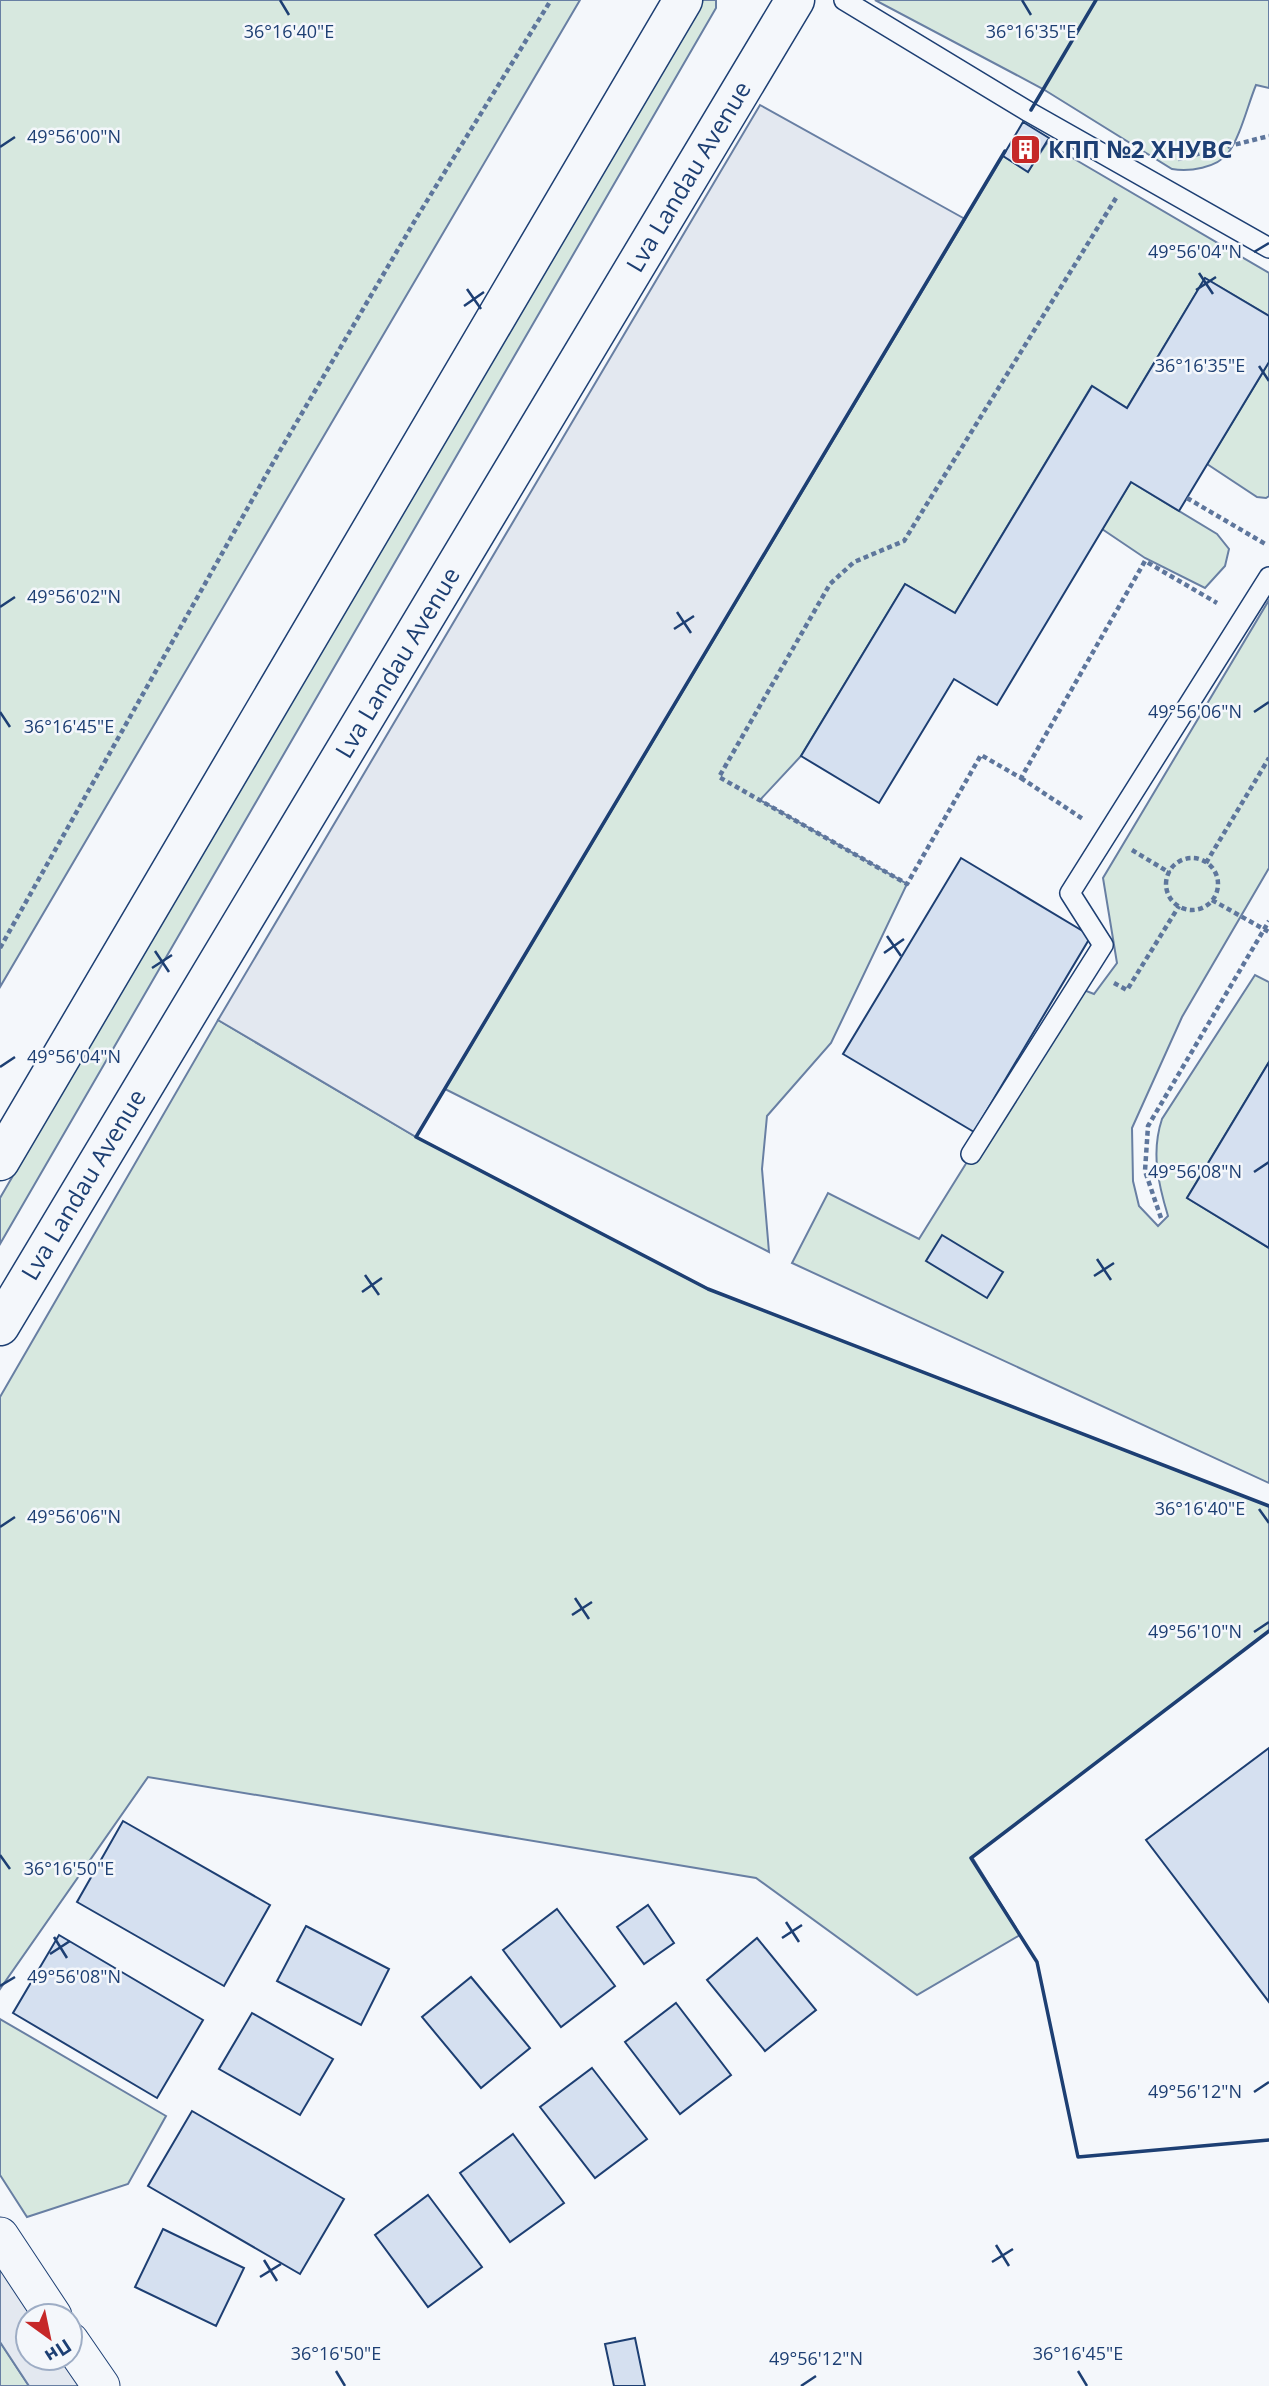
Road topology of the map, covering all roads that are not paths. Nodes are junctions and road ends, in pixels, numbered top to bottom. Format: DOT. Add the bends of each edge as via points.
graph roads {
  1 [pos="683,0"];
  2 [pos="795,0"];
  3 [pos="844,0"];
  4 [pos="1269,248"];
  5 [pos="1269,577"];
  6 [pos="971,1154"];
  7 [pos="0,1161"];
  8 [pos="0,1326"];
  9 [pos="0,2236"];
  10 [pos="44,2302"];
  11 [pos="84,2362"];
  12 [pos="100,2386"];
  1 -- 7 [label="main road"];
  2 -- 8 [label="main road, Lva Landau Avenue"];
  3 -- 4 [label="lane"];
  5 -- 6 [label="lane" via="1070,893 1103,945"];
  9 -- 10 [label="street"];
  11 -- 12 [label="street"];
}
